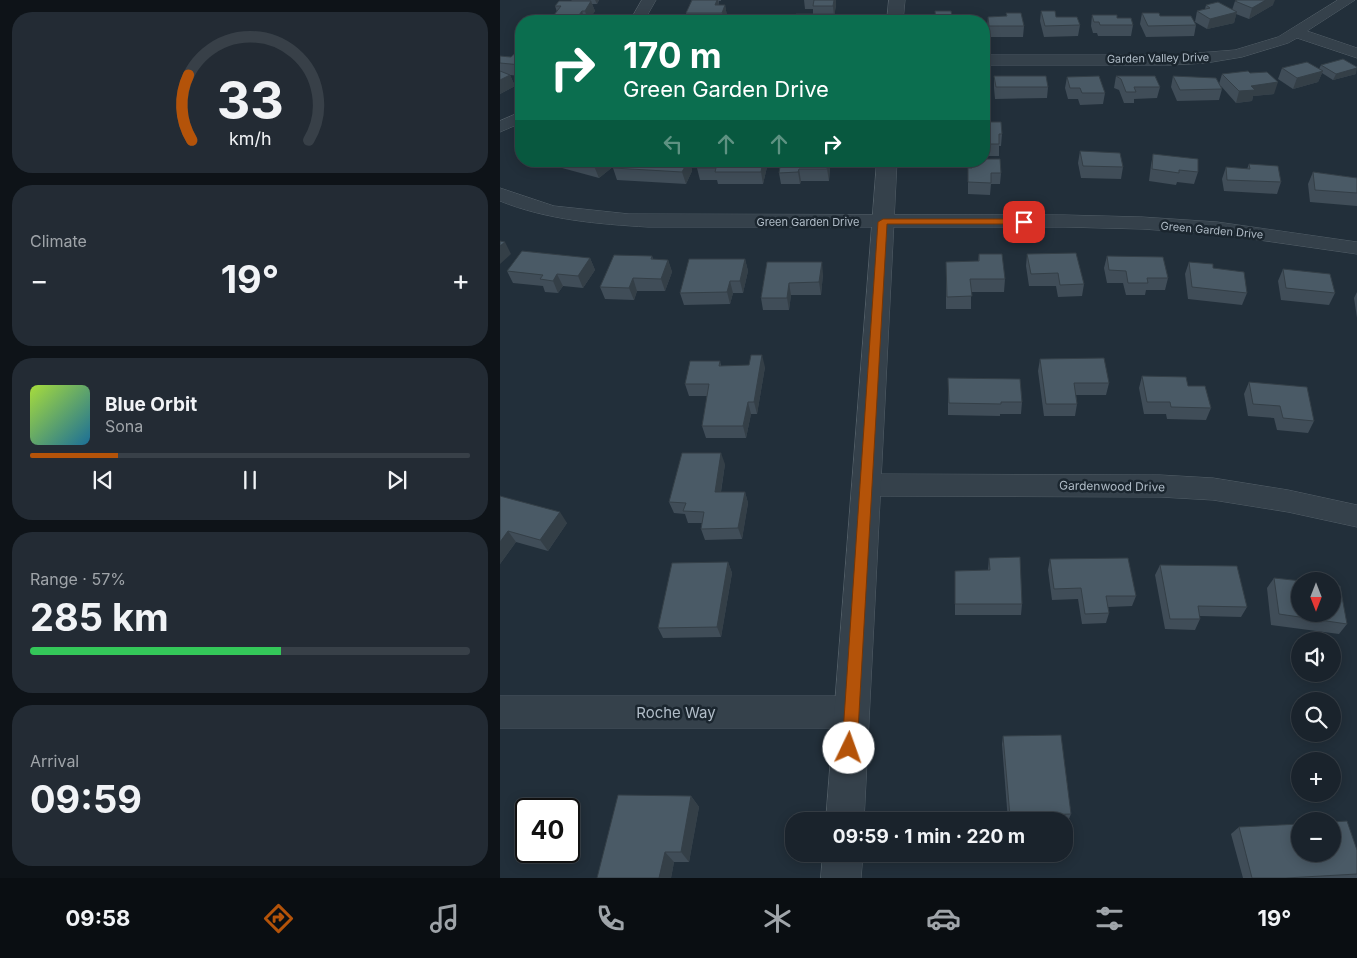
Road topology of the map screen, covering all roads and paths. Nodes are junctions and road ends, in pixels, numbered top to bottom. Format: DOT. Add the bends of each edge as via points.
graph roads {
  1 [pos="649,0"];
  2 [pos="897,0"];
  3 [pos="1348,0"];
  4 [pos="640,15"];
  5 [pos="896,15"];
  6 [pos="1295,32"];
  7 [pos="1357,53"];
  8 [pos="990,60"];
  9 [pos="515,120"];
  10 [pos="500,127"];
  11 [pos="887,167"];
  12 [pos="500,194"];
  13 [pos="883,222"];
  14 [pos="1357,248"];
  15 [pos="865,485"];
  16 [pos="1357,516"];
  17 [pos="500,712"];
  18 [pos="851,712"];
  19 [pos="845,812"];
  20 [pos="842,862"];
  21 [pos="841,878"];
  1 -- 4 [label="street"];
  2 -- 5 [label="street"];
  3 -- 6 [label="street, Garden Valley Drive"];
  6 -- 7 [label="street"];
  6 -- 8 [label="street, Garden Valley Drive" via="1255,50 1206,58"];
  9 -- 10 [label="street"];
  11 -- 13 [label="street"];
  12 -- 13 [label="street, Green Garden Drive" via="527,204 605,219 648,222"];
  13 -- 14 [label="street, Green Garden Drive" via="1142,223 1217,228"];
  13 -- 15 [label="street"];
  15 -- 16 [label="street, Gardenwood Drive" via="1160,486 1288,501"];
  15 -- 18 [label="street"];
  17 -- 18 [label="street, Roche Way"];
  18 -- 19 [label="street"];
  20 -- 21 [label="street"];
}
